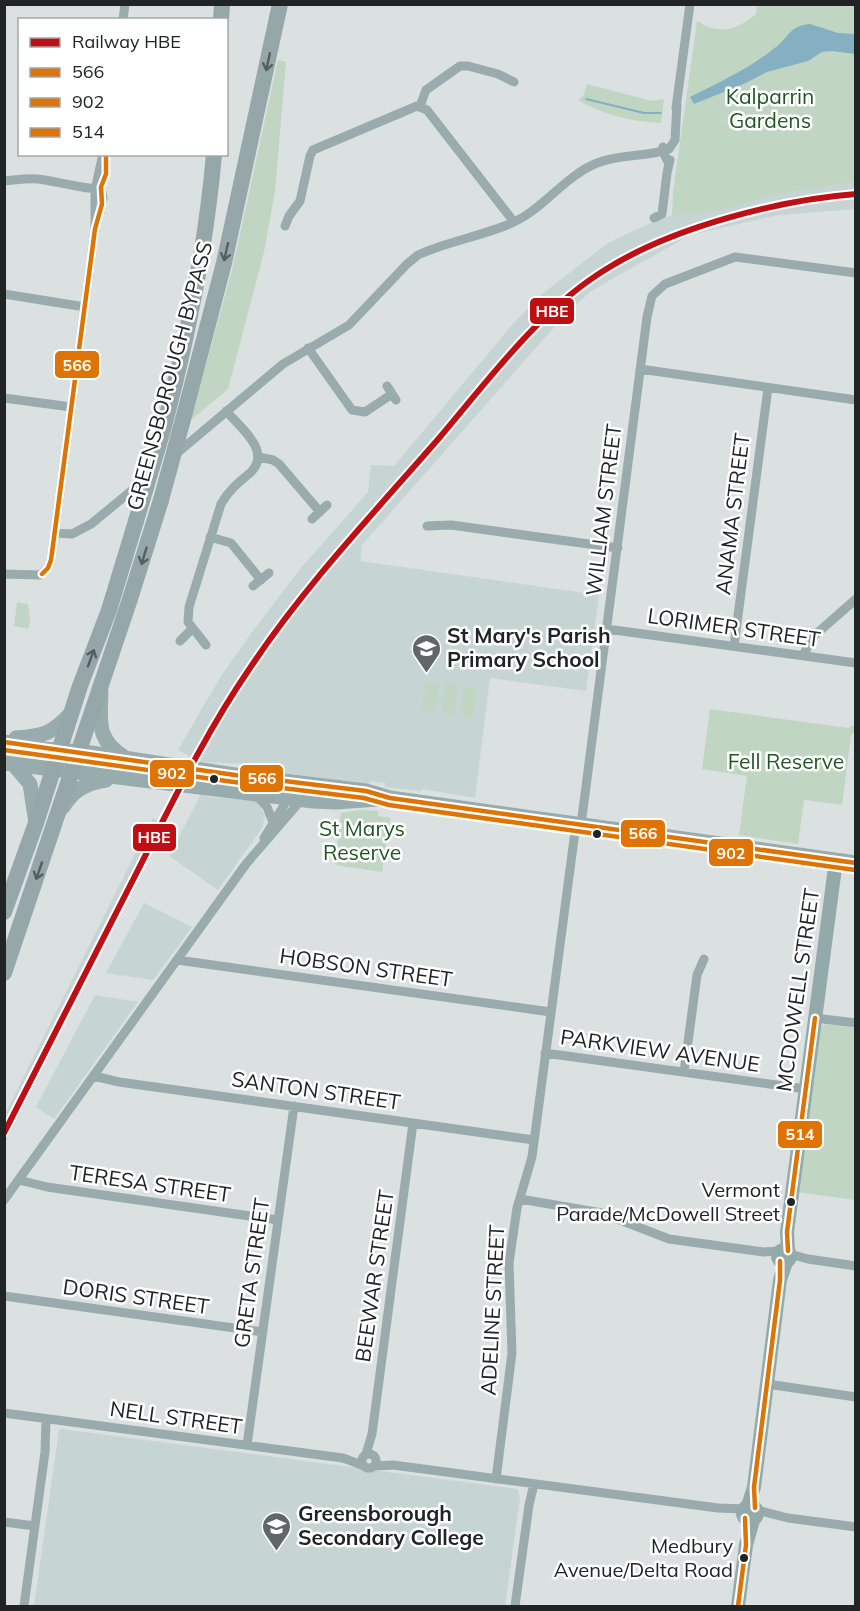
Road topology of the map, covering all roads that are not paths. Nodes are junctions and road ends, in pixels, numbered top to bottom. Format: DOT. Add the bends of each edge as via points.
graph roads {
  1 [pos="280,4"];
  2 [pos="690,4"];
  3 [pos="514,82"];
  4 [pos="420,106"];
  5 [pos="665,150"];
  6 [pos="105,156"];
  7 [pos="213,156"];
  8 [pos="4,181"];
  9 [pos="97,187"];
  10 [pos="662,214"];
  11 [pos="514,222"];
  12 [pos="285,226"];
  13 [pos="855,273"];
  14 [pos="4,294"];
  15 [pos="85,304"];
  16 [pos="308,348"];
  17 [pos="640,369"];
  18 [pos="768,388"];
  19 [pos="391,393"];
  20 [pos="4,398"];
  21 [pos="855,400"];
  22 [pos="71,407"];
  23 [pos="226,411"];
  24 [pos="259,457"];
  25 [pos="312,519"];
  26 [pos="427,526"];
  27 [pos="54,536"];
  28 [pos="210,537"];
  29 [pos="618,548"];
  30 [pos="4,572"];
  31 [pos="269,573"];
  32 [pos="855,599"];
  33 [pos="607,628"];
  34 [pos="192,629"];
  35 [pos="180,641"];
  36 [pos="206,645"];
  37 [pos="734,646"];
  38 [pos="803,655"];
  39 [pos="855,663"];
  40 [pos="101,686"];
  41 [pos="71,713"];
  42 [pos="4,740"];
  43 [pos="59,750"];
  44 [pos="78,752"];
  45 [pos="126,758"];
  46 [pos="9,763"];
  47 [pos="54,770"];
  48 [pos="72,772"];
  49 [pos="121,777"];
  50 [pos="253,793"];
  51 [pos="299,793"];
  52 [pos="58,816"];
  53 [pos="273,822"];
  54 [pos="36,824"];
  55 [pos="579,825"];
  56 [pos="260,846"];
  57 [pos="836,860"];
  58 [pos="855,863"];
  59 [pos="4,912"];
  60 [pos="704,959"];
  61 [pos="177,960"];
  62 [pos="4,973"];
  63 [pos="550,1012"];
  64 [pos="815,1018"];
  65 [pos="855,1023"];
  66 [pos="545,1053"];
  67 [pos="684,1072"];
  68 [pos="94,1076"];
  69 [pos="806,1089"];
  70 [pos="294,1107"];
  71 [pos="413,1123"];
  72 [pos="534,1140"];
  73 [pos="19,1180"];
  74 [pos="520,1199"];
  75 [pos="4,1200"];
  76 [pos="278,1220"];
  77 [pos="782,1255"];
  78 [pos="855,1266"];
  79 [pos="4,1296"];
  80 [pos="262,1332"];
  81 [pos="767,1384"];
  82 [pos="855,1396"];
  83 [pos="4,1413"];
  84 [pos="49,1419"];
  85 [pos="247,1445"];
  86 [pos="369,1459"];
  87 [pos="496,1479"];
  88 [pos="532,1484"];
  89 [pos="750,1513"];
  90 [pos="4,1522"];
  91 [pos="35,1526"];
  92 [pos="855,1527"];
  93 [pos="24,1606"];
  94 [pos="516,1606"];
  95 [pos="738,1606"];
  1 -- 40 [label="highway, GREENSBOROUGH BYPASS, one-way, bridge" via="227,251 185,412"];
  2 -- 5 [label="street" via="677,104"];
  3 -- 4 [label="street" via="498,74 460,66 426,90"];
  4 -- 11 [label="street"];
  4 -- 12 [label="street" via="313,150 300,201"];
  5 -- 10 [label="street" via="670,157"];
  5 -- 11 [label="street" via="606,160 588,168"];
  6 -- 9 [label="street" via="106,174"];
  41 -- 7 [label="highway, GREENSBOROUGH BYPASS, one-way, bridge" via="109,610 163,430 189,322"];
  8 -- 9 [label="street" via="34,179"];
  9 -- 15 [label="street" via="102,204"];
  11 -- 16 [label="street" via="418,255 357,319"];
  13 -- 17 [label="street, WILLIAM STREET" via="735,257 665,284 655,292 649,306"];
  14 -- 15 [label="street"];
  15 -- 22 [label="street"];
  16 -- 19 [label="street" via="352,410 365,412"];
  16 -- 23 [label="street"];
  17 -- 18 [label="street"];
  17 -- 29 [label="street, WILLIAM STREET"];
  18 -- 21 [label="street"];
  18 -- 37 [label="street, ANAMA STREET"];
  20 -- 22 [label="street"];
  22 -- 27 [label="street"];
  23 -- 24 [label="street" via="255,445"];
  23 -- 27 [label="street" via="91,524 72,534"];
  24 -- 25 [label="street" via="279,464 323,509"];
  24 -- 28 [label="street" via="255,468 225,496"];
  26 -- 29 [label="street" via="451,525"];
  27 -- 30 [label="street" via="50,565 42,574"];
  28 -- 31 [label="street" via="231,543 257,583"];
  28 -- 34 [label="street" via="187,613"];
  29 -- 33 [label="street, WILLIAM STREET"];
  32 -- 38 [label="street" via="815,635"];
  33 -- 37 [label="street, LORIMER STREET"];
  33 -- 55 [label="street, WILLIAM STREET"];
  34 -- 35 [label="street"];
  34 -- 36 [label="street"];
  37 -- 38 [label="street, LORIMER STREET"];
  38 -- 39 [label="street, LORIMER STREET"];
  40 -- 44 [label="highway, GREENSBOROUGH BYPASS"];
  40 -- 45 [label="main road" via="102,733 109,746"];
  41 -- 42 [label="main road" via="60,726 44,735"];
  41 -- 43 [label="highway, GREENSBOROUGH BYPASS"];
  42 -- 43 [label="main road"];
  43 -- 44 [label="main road"];
  43 -- 47 [label="highway, GREENSBOROUGH BYPASS"];
  44 -- 45 [label="main road"];
  44 -- 48 [label="highway, GREENSBOROUGH BYPASS"];
  45 -- 51 [label="main road"];
  46 -- 47 [label="main road"];
  46 -- 54 [label="main road" via="30,784"];
  47 -- 48 [label="main road"];
  47 -- 54 [label="highway, GREENSBOROUGH BYPASS"];
  48 -- 49 [label="main road"];
  48 -- 52 [label="highway, GREENSBOROUGH BYPASS"];
  49 -- 50 [label="main road"];
  49 -- 52 [label="main road" via="82,787 73,793"];
  50 -- 51 [label="main road"];
  50 -- 53 [label="street" via="267,807"];
  51 -- 53 [label="street"];
  51 -- 55 [label="main road" via="366,791 390,798"];
  51 -- 56 [label="street" via="279,827"];
  52 -- 62 [label="highway, GREENSBOROUGH BYPASS, one-way"];
  53 -- 56 [label="street"];
  54 -- 59 [label="highway, GREENSBOROUGH BYPASS"];
  55 -- 57 [label="main road"];
  55 -- 63 [label="street, ADELINE STREET"];
  56 -- 61 [label="street"];
  57 -- 58 [label="main road"];
  57 -- 64 [label="street, MCDOWELL STREET"];
  60 -- 67 [label="street" via="697,975"];
  61 -- 63 [label="street, HOBSON STREET"];
  61 -- 68 [label="street"];
  63 -- 66 [label="street, ADELINE STREET"];
  64 -- 65 [label="street"];
  64 -- 69 [label="street, MCDOWELL STREET"];
  66 -- 67 [label="street, PARKVIEW AVENUE"];
  66 -- 72 [label="street, ADELINE STREET"];
  67 -- 69 [label="street, PARKVIEW AVENUE"];
  68 -- 70 [label="street, SANTON STREET"];
  68 -- 73 [label="street"];
  69 -- 77 [label="street, MCDOWELL STREET"];
  70 -- 71 [label="street, SANTON STREET"];
  70 -- 76 [label="street, GRETA STREET"];
  71 -- 72 [label="street, SANTON STREET"];
  71 -- 86 [label="street, BEEWAR STREET"];
  72 -- 74 [label="street, ADELINE STREET"];
  73 -- 75 [label="street"];
  73 -- 76 [label="street, TERESA STREET"];
  74 -- 77 [label="street" via="602,1212 669,1239"];
  74 -- 87 [label="street, ADELINE STREET" via="509,1263 512,1353"];
  76 -- 80 [label="street, GRETA STREET"];
  77 -- 78 [label="street"];
  77 -- 81 [label="street, MCDOWELL STREET"];
  79 -- 80 [label="street, DORIS STREET"];
  80 -- 85 [label="street, GRETA STREET"];
  81 -- 82 [label="street"];
  81 -- 89 [label="street, MCDOWELL STREET"];
  83 -- 84 [label="street, NELL STREET"];
  84 -- 85 [label="street, NELL STREET"];
  84 -- 91 [label="street"];
  85 -- 86 [label="street, NELL STREET"];
  86 -- 87 [label="street, NELL STREET"];
  87 -- 88 [label="street, NELL STREET"];
  88 -- 89 [label="street, NELL STREET"];
  88 -- 94 [label="street"];
  89 -- 92 [label="street, NELL STREET"];
  89 -- 95 [label="street, MCDOWELL STREET"];
  90 -- 91 [label="street"];
  91 -- 93 [label="street"];
}
